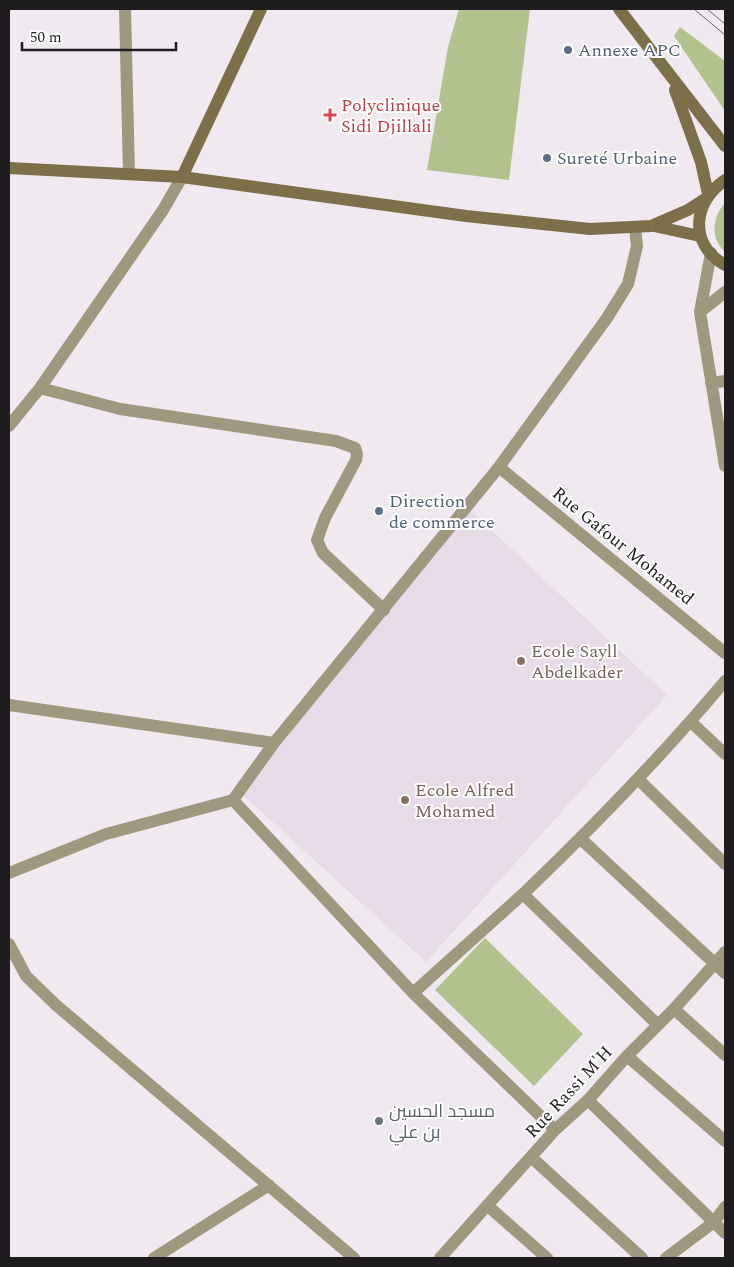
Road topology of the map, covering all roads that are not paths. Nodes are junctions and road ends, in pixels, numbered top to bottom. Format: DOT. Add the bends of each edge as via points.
graph roads {
  1 [pos="125,9"];
  2 [pos="262,9"];
  3 [pos="619,9"];
  4 [pos="669,74"];
  5 [pos="725,146"];
  6 [pos="9,168"];
  7 [pos="129,174"];
  8 [pos="182,177"];
  9 [pos="725,180"];
  10 [pos="707,196"];
  11 [pos="652,226"];
  12 [pos="635,228"];
  13 [pos="700,236"];
  14 [pos="711,253"];
  15 [pos="725,265"];
  16 [pos="725,292"];
  17 [pos="700,312"];
  18 [pos="725,381"];
  19 [pos="711,383"];
  20 [pos="40,388"];
  21 [pos="9,426"];
  22 [pos="725,466"];
  23 [pos="498,467"];
  24 [pos="384,610"];
  25 [pos="725,653"];
  26 [pos="725,681"];
  27 [pos="9,705"];
  28 [pos="691,722"];
  29 [pos="274,743"];
  30 [pos="725,754"];
  31 [pos="638,779"];
  32 [pos="233,800"];
  33 [pos="581,839"];
  34 [pos="725,864"];
  35 [pos="9,872"];
  36 [pos="522,894"];
  37 [pos="9,944"];
  38 [pos="725,952"];
  39 [pos="715,964"];
  40 [pos="725,973"];
  41 [pos="413,992"];
  42 [pos="674,1009"];
  43 [pos="657,1024"];
  44 [pos="725,1055"];
  45 [pos="627,1056"];
  46 [pos="588,1100"];
  47 [pos="555,1130"];
  48 [pos="725,1141"];
  49 [pos="531,1157"];
  50 [pos="270,1185"];
  51 [pos="488,1206"];
  52 [pos="725,1207"];
  53 [pos="714,1222"];
  54 [pos="725,1233"];
  55 [pos="445,1257"];
  56 [pos="154,1258"];
  57 [pos="354,1258"];
  58 [pos="547,1258"];
  59 [pos="642,1258"];
  60 [pos="666,1258"];
  1 -- 7 [label="street"];
  2 -- 8 [label="main road"];
  3 -- 4 [label="main road"];
  4 -- 5 [label="main road"];
  4 -- 10 [label="main road" via="701,162"];
  6 -- 7 [label="main road"];
  7 -- 8 [label="main road"];
  8 -- 12 [label="main road" via="590,230"];
  8 -- 20 [label="street" via="163,210"];
  9 -- 10 [label="main road"];
  10 -- 11 [label="main road" via="688,210"];
  10 -- 13 [label="main road" via="699,223"];
  11 -- 12 [label="main road"];
  11 -- 13 [label="main road"];
  12 -- 23 [label="street" via="636,246 628,284 607,318"];
  13 -- 14 [label="main road"];
  14 -- 15 [label="main road"];
  14 -- 17 [label="street"];
  16 -- 17 [label="street"];
  17 -- 19 [label="street"];
  18 -- 19 [label="street"];
  19 -- 22 [label="street"];
  20 -- 21 [label="street"];
  20 -- 24 [label="street" via="120,409 336,441 355,448 356,460 317,540 323,553"];
  23 -- 24 [label="street"];
  23 -- 25 [label="street, Rue Gafour Mohamed"];
  24 -- 29 [label="street"];
  26 -- 28 [label="street"];
  27 -- 29 [label="street"];
  28 -- 30 [label="street"];
  28 -- 31 [label="street"];
  29 -- 32 [label="street"];
  31 -- 33 [label="street"];
  31 -- 34 [label="street"];
  32 -- 35 [label="street" via="106,834"];
  32 -- 41 [label="street"];
  33 -- 36 [label="street"];
  33 -- 39 [label="street"];
  36 -- 41 [label="street"];
  36 -- 43 [label="street"];
  37 -- 50 [label="street" via="26,976 56,1005"];
  38 -- 39 [label="street, Rue Rassi M'H"];
  39 -- 40 [label="street"];
  39 -- 42 [label="street, Rue Rassi M'H"];
  41 -- 47 [label="street"];
  42 -- 43 [label="street, Rue Rassi M'H"];
  42 -- 44 [label="street"];
  43 -- 45 [label="street, Rue Rassi M'H"];
  45 -- 46 [label="street, Rue Rassi M'H"];
  45 -- 48 [label="street"];
  46 -- 47 [label="street, Rue Rassi M'H"];
  46 -- 53 [label="street"];
  47 -- 49 [label="street, Rue Rassi M'H"];
  49 -- 51 [label="street, Rue Rassi M'H"];
  49 -- 59 [label="street"];
  50 -- 56 [label="street"];
  50 -- 57 [label="street"];
  51 -- 55 [label="street, Rue Rassi M'H"];
  51 -- 58 [label="street"];
  52 -- 53 [label="street"];
  53 -- 54 [label="street"];
  53 -- 60 [label="street"];
}
